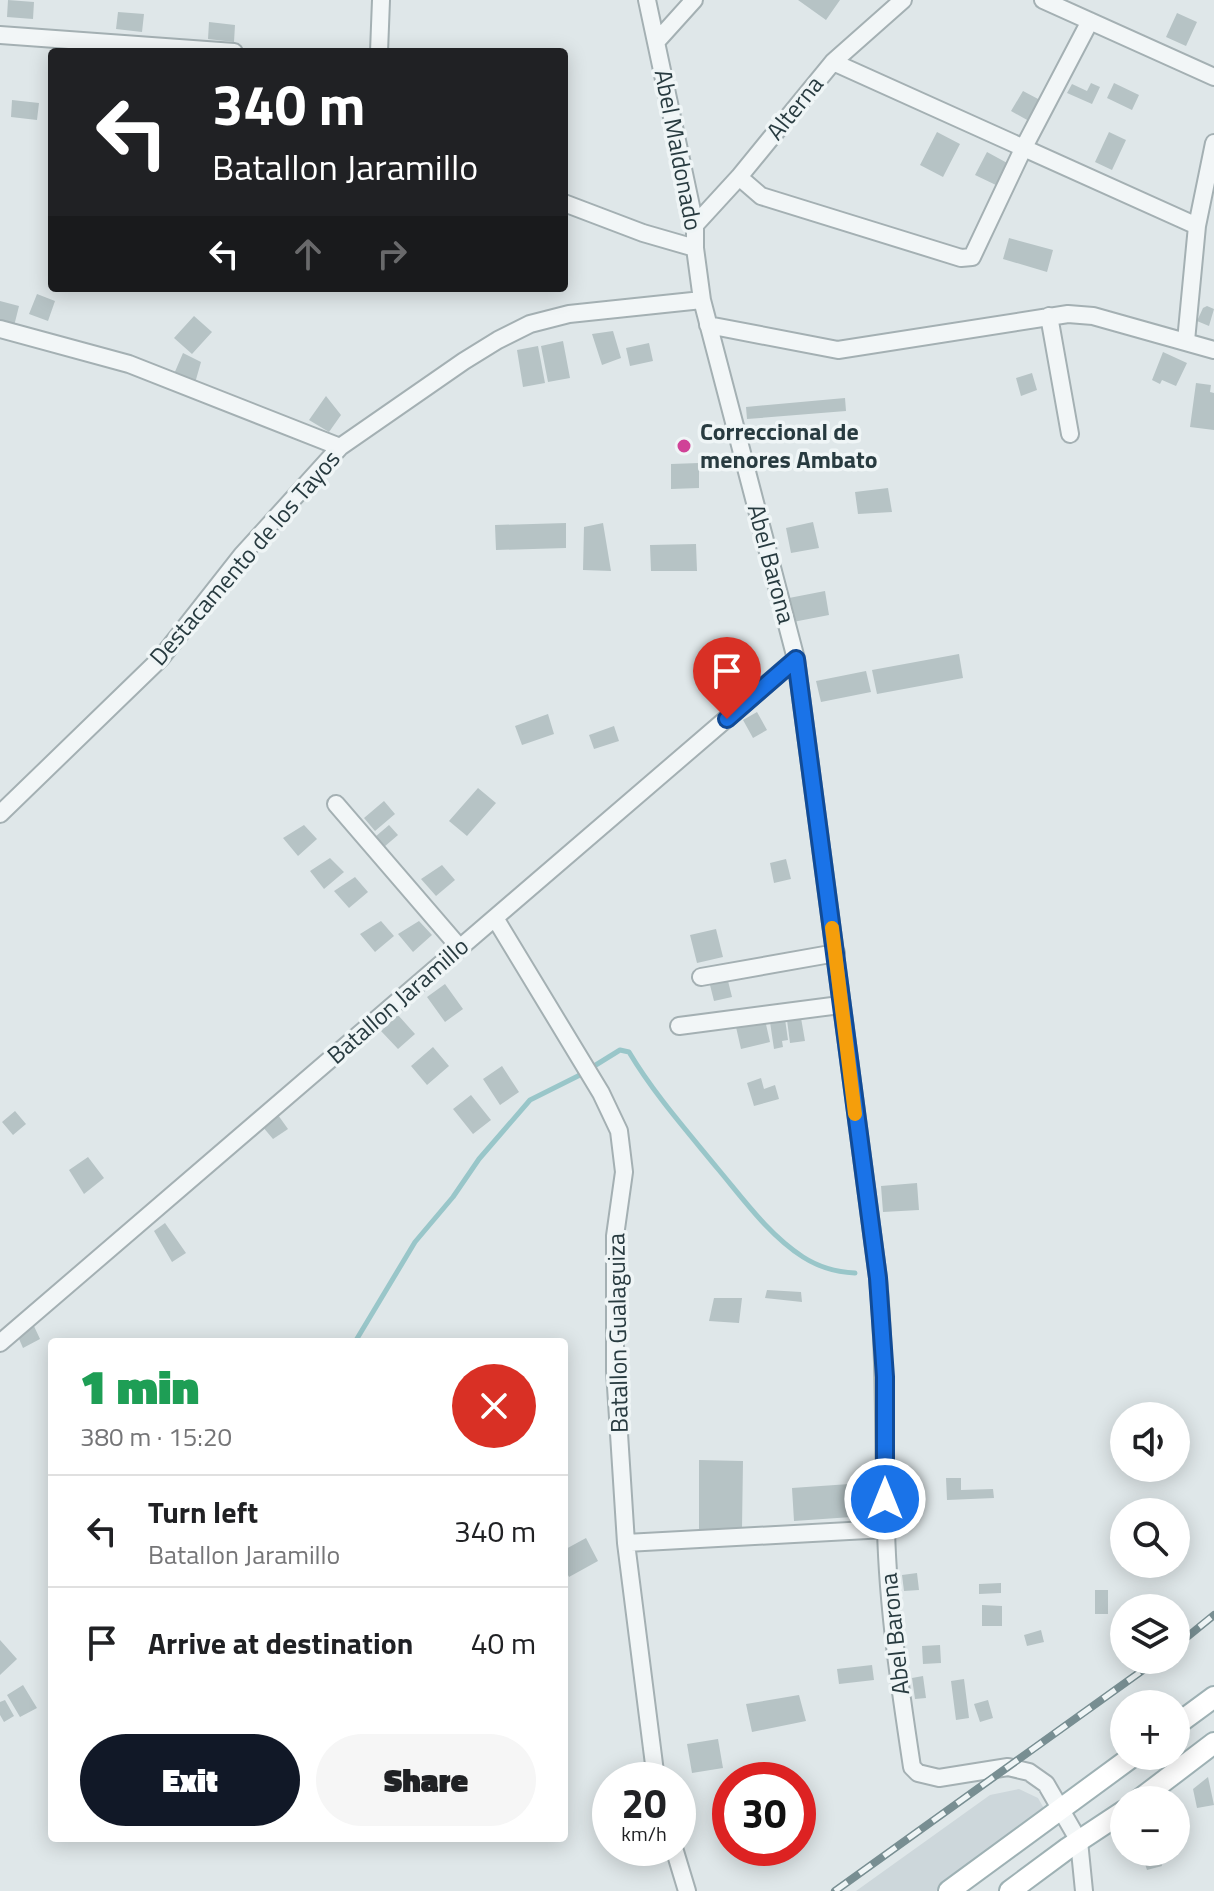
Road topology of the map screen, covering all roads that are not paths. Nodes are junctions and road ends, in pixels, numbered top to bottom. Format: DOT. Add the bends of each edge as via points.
graph roads {
  1 [pos="381,0"];
  2 [pos="647,0"];
  3 [pos="694,0"];
  4 [pos="903,0"];
  5 [pos="1043,0"];
  6 [pos="1090,21"];
  7 [pos="0,35"];
  8 [pos="657,41"];
  9 [pos="179,48"];
  10 [pos="379,48"];
  11 [pos="833,62"];
  12 [pos="1214,77"];
  13 [pos="1214,143"];
  14 [pos="1024,147"];
  15 [pos="739,177"];
  16 [pos="568,205"];
  17 [pos="695,225"];
  18 [pos="1197,226"];
  19 [pos="695,248"];
  20 [pos="702,300"];
  21 [pos="1049,316"];
  22 [pos="708,325"];
  23 [pos="0,329"];
  24 [pos="1186,341"];
  25 [pos="1214,350"];
  26 [pos="1070,434"];
  27 [pos="340,447"];
  28 [pos="796,659"];
  29 [pos="336,804"];
  30 [pos="0,814"];
  31 [pos="495,918"];
  32 [pos="460,948"];
  33 [pos="836,953"];
  34 [pos="701,977"];
  35 [pos="840,1005"];
  36 [pos="679,1026"];
  37 [pos="0,1343"];
  38 [pos="886,1529"];
  39 [pos="626,1543"];
  40 [pos="1214,1697"];
  41 [pos="1190,1715"];
  42 [pos="1214,1743"];
  43 [pos="654,1762"];
  44 [pos="1114,1770"];
  45 [pos="1157,1786"];
  46 [pos="1060,1810"];
  47 [pos="1110,1820"];
  48 [pos="1079,1841"];
  49 [pos="679,1866"];
  50 [pos="687,1891"];
  51 [pos="949,1891"];
  52 [pos="1010,1891"];
  53 [pos="1084,1891"];
  1 -- 10 [label="street"];
  2 -- 8 [label="street, Abel Maldonado"];
  3 -- 8 [label="street"];
  4 -- 11 [label="street, Alterna"];
  5 -- 6 [label="street"];
  6 -- 12 [label="street"];
  6 -- 14 [label="street"];
  7 -- 9 [label="street"];
  8 -- 17 [label="street, Abel Maldonado"];
  11 -- 14 [label="street"];
  11 -- 15 [label="street, Alterna"];
  13 -- 18 [label="street"];
  14 -- 15 [label="street" via="972,257 961,258 761,196"];
  14 -- 18 [label="street"];
  15 -- 17 [label="street, Alterna"];
  16 -- 19 [label="street"];
  17 -- 19 [label="street, Abel Maldonado"];
  18 -- 24 [label="street"];
  19 -- 20 [label="street, Abel Maldonado"];
  20 -- 22 [label="street, Abel Barona"];
  20 -- 27 [label="street, Destacamento de los Tayos" via="569,314 530,324 464,361"];
  21 -- 22 [label="street" via="838,350"];
  21 -- 24 [label="street" via="1093,316"];
  21 -- 26 [label="street"];
  22 -- 28 [label="street, Abel Barona"];
  23 -- 27 [label="street" via="129,364"];
  24 -- 25 [label="street"];
  27 -- 30 [label="street, Destacamento de los Tayos" via="242,555 161,658"];
  28 -- 31 [label="street, Batallon Jaramillo"];
  28 -- 33 [label="street, Abel Barona"];
  29 -- 32 [label="street"];
  31 -- 32 [label="street, Batallon Jaramillo"];
  31 -- 39 [label="street, Batallon Gualaguiza" via="619,1131 624,1172 615,1236 615,1371"];
  32 -- 37 [label="street, Batallon Jaramillo"];
  33 -- 34 [label="street"];
  33 -- 35 [label="street, Abel Barona"];
  35 -- 36 [label="street"];
  35 -- 38 [label="street, Abel Barona" via="879,1290"];
  38 -- 39 [label="street"];
  38 -- 46 [label="street, Abel Barona" via="893,1645 912,1767 939,1778 1008,1767 1029,1772 1046,1784"];
  39 -- 43 [label="street, Batallon Gualaguiza"];
  40 -- 41 [label="main road"];
  42 -- 45 [label="main road"];
  44 -- 46 [label="main road"];
  46 -- 48 [label="street, Abel Barona"];
  46 -- 51 [label="main road"];
  47 -- 48 [label="main road"];
  48 -- 52 [label="main road"];
  48 -- 53 [label="street, Abel Barona"];
  49 -- 50 [label="street"];
}
